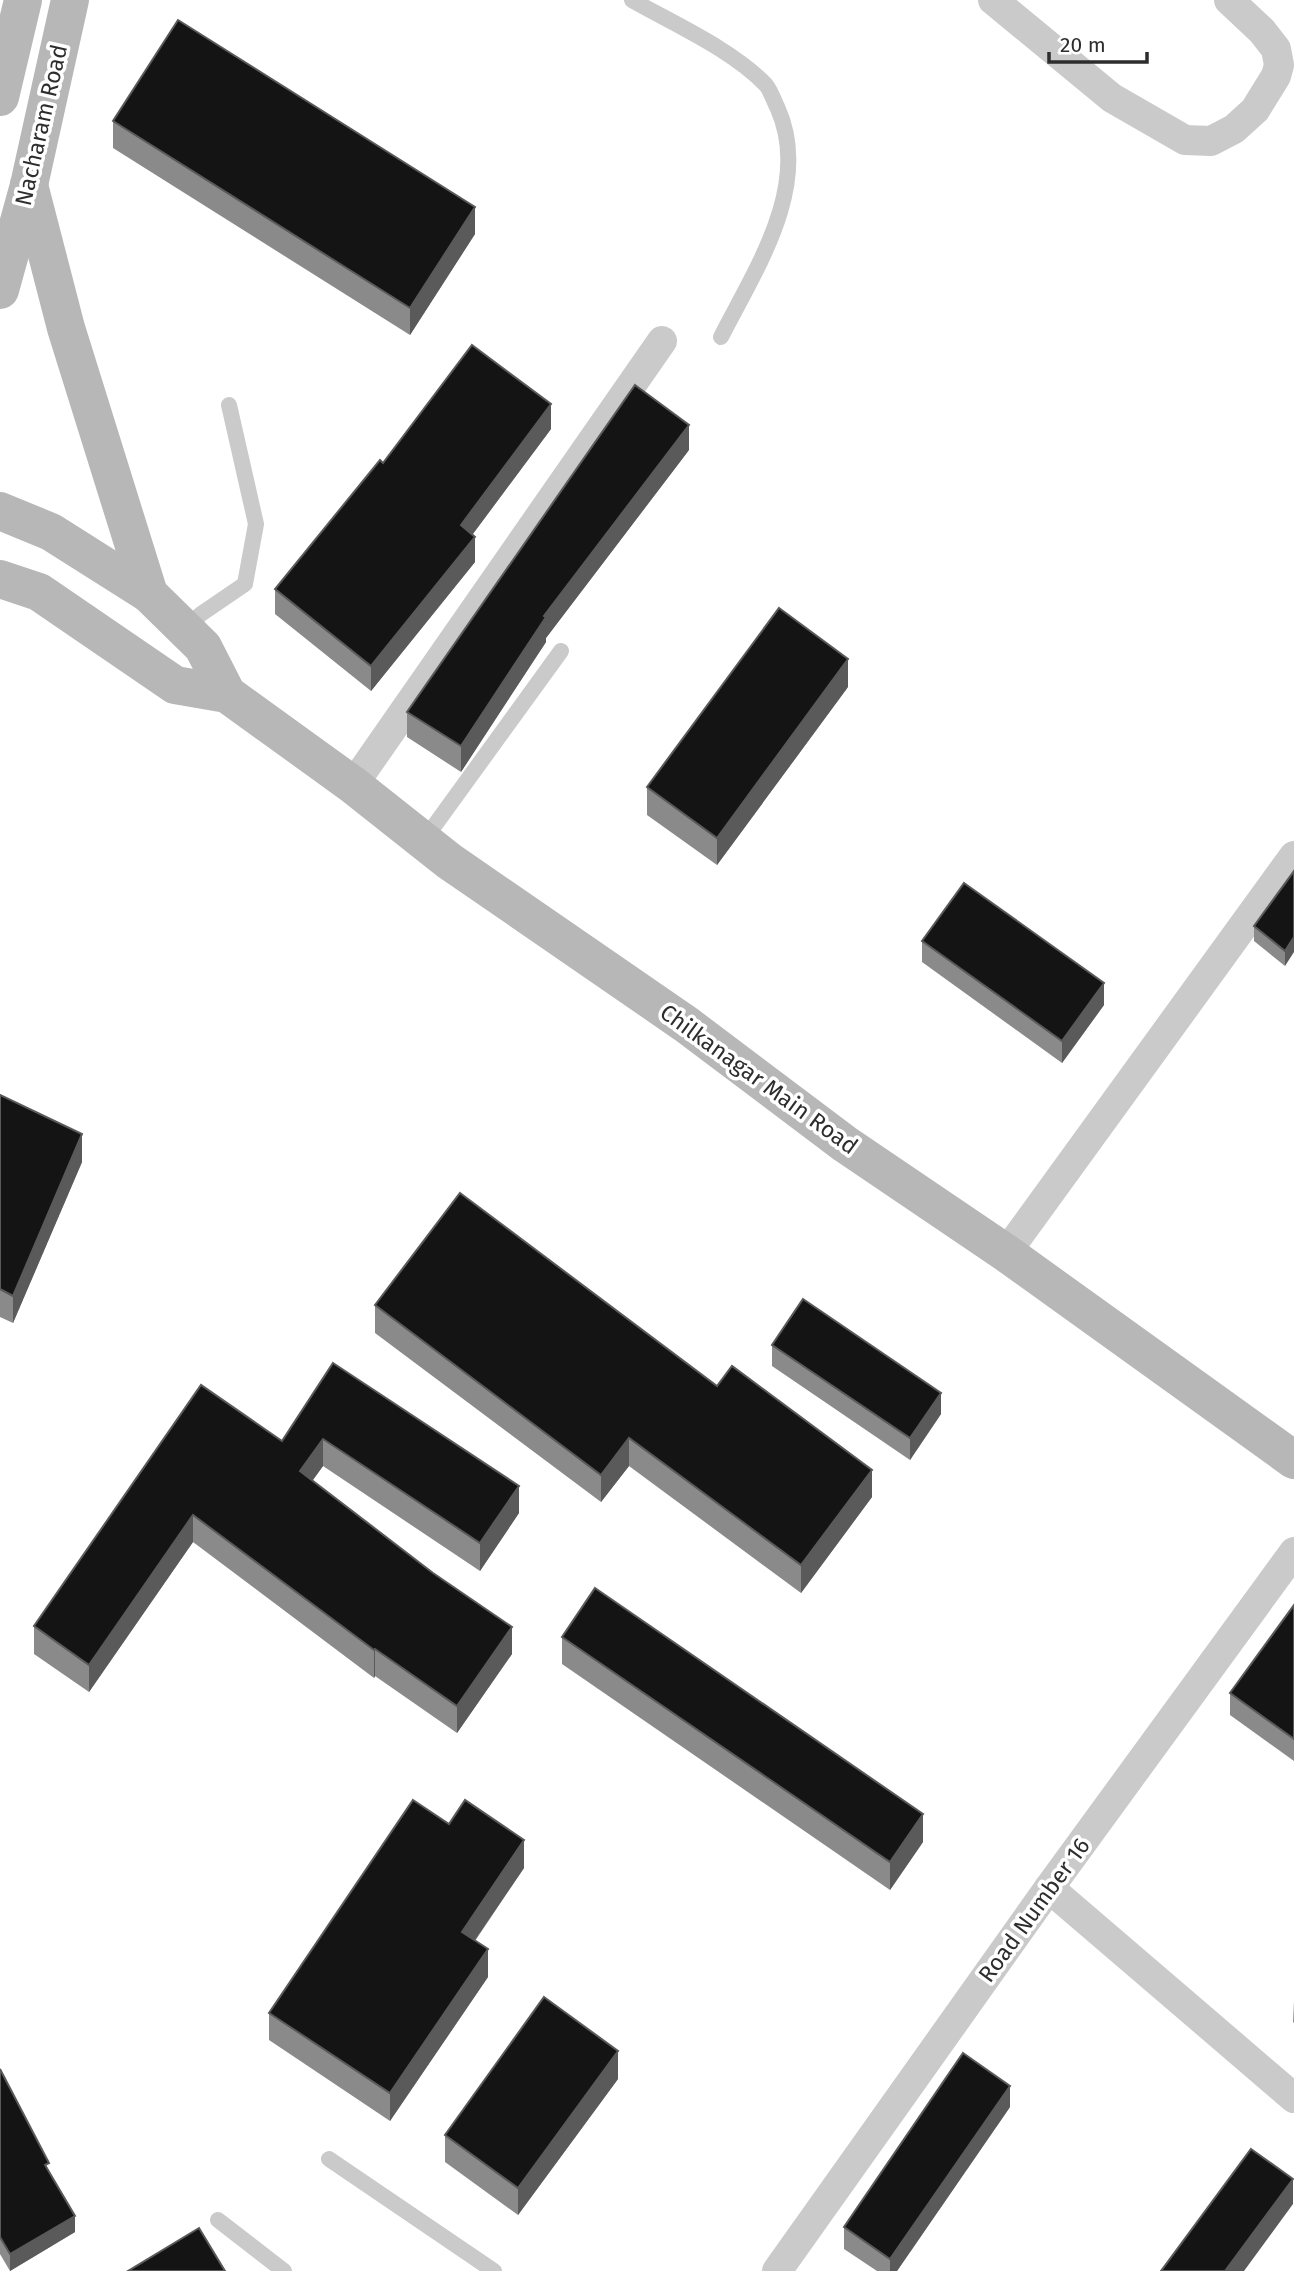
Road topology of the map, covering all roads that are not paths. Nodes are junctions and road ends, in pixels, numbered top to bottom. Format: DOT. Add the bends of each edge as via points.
graph roads {
  1 [pos="23,0"];
  2 [pos="70,0"];
  3 [pos="632,0"];
  4 [pos="993,0"];
  5 [pos="1229,0"];
  6 [pos="0,97"];
  7 [pos="29,185"];
  8 [pos="0,290"];
  9 [pos="721,337"];
  10 [pos="662,341"];
  11 [pos="229,405"];
  12 [pos="0,511"];
  13 [pos="0,579"];
  14 [pos="149,594"];
  15 [pos="185,629"];
  16 [pos="561,651"];
  17 [pos="227,694"];
  18 [pos="353,785"];
  19 [pos="424,840"];
  20 [pos="1294,856"];
  21 [pos="1006,1253"];
  22 [pos="1294,1460"];
  23 [pos="1294,1552"];
  24 [pos="1049,1888"];
  25 [pos="1294,2098"];
  26 [pos="330,2159"];
  27 [pos="218,2220"];
  28 [pos="284,2271"];
  29 [pos="494,2271"];
  30 [pos="777,2271"];
  1 -- 6 [label="main road, Nacharam Road"];
  2 -- 7 [label="main road, Nacharam Road"];
  3 -- 9 [label="lane" via="738,61 768,87 783,121 790,153 783,204"];
  4 -- 5 [label="street" via="1112,98 1185,140 1211,141 1255,110 1279,65 1276,49"];
  7 -- 8 [label="main road, Nacharam Road"];
  7 -- 14 [label="main road" via="66,328"];
  10 -- 18 [label="street"];
  11 -- 15 [label="lane" via="256,524 245,584"];
  12 -- 14 [label="main road" via="51,532"];
  13 -- 17 [label="main road" via="39,592 175,685"];
  14 -- 15 [label="main road"];
  15 -- 17 [label="main road" via="203,646"];
  16 -- 19 [label="lane"];
  17 -- 18 [label="main road, Chilkanagar Main Road"];
  18 -- 19 [label="main road, Chilkanagar Main Road"];
  19 -- 21 [label="main road, Chilkanagar Main Road" via="687,1025 845,1144"];
  20 -- 21 [label="street"];
  21 -- 22 [label="main road, Chilkanagar Main Road"];
  23 -- 24 [label="street, Road Number 16"];
  24 -- 25 [label="street"];
  24 -- 30 [label="street, Road Number 16"];
  26 -- 29 [label="lane"];
  27 -- 28 [label="lane"];
}
